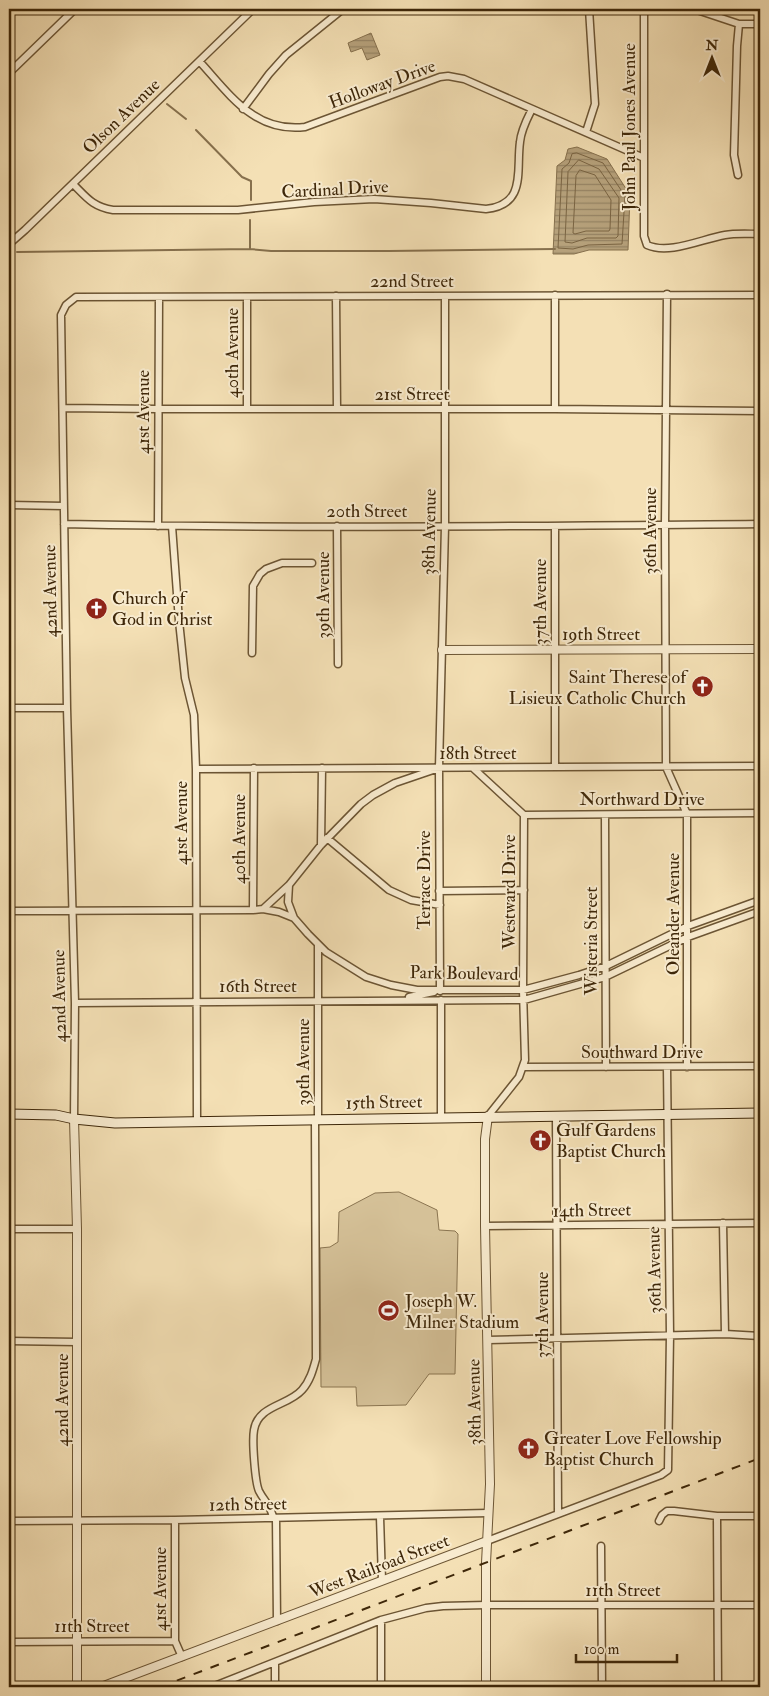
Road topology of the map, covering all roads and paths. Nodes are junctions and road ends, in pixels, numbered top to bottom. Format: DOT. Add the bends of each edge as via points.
graph roads {
  1 [pos="75,9"];
  2 [pos="253,9"];
  3 [pos="343,9"];
  4 [pos="589,9"];
  5 [pos="644,9"];
  6 [pos="694,9"];
  7 [pos="739,24"];
  8 [pos="760,24"];
  9 [pos="200,62"];
  10 [pos="9,73"];
  11 [pos="243,109"];
  12 [pos="532,109"];
  13 [pos="586,132"];
  14 [pos="644,158"];
  15 [pos="738,175"];
  16 [pos="73,184"];
  17 [pos="760,234"];
  18 [pos="9,244"];
  19 [pos="667,294"];
  20 [pos="555,295"];
  21 [pos="760,295"];
  22 [pos="336,296"];
  23 [pos="445,296"];
  24 [pos="159,298"];
  25 [pos="247,298"];
  26 [pos="66,305"];
  27 [pos="63,408"];
  28 [pos="157,409"];
  29 [pos="247,409"];
  30 [pos="337,409"];
  31 [pos="445,409"];
  32 [pos="555,409"];
  33 [pos="666,410"];
  34 [pos="760,410"];
  35 [pos="9,505"];
  36 [pos="64,506"];
  37 [pos="64,524"];
  38 [pos="760,524"];
  39 [pos="665,525"];
  40 [pos="158,526"];
  41 [pos="172,526"];
  42 [pos="337,526"];
  43 [pos="445,526"];
  44 [pos="555,526"];
  45 [pos="312,563"];
  46 [pos="666,649"];
  47 [pos="760,649"];
  48 [pos="442,650"];
  49 [pos="554,650"];
  50 [pos="252,653"];
  51 [pos="338,664"];
  52 [pos="9,708"];
  53 [pos="67,708"];
  54 [pos="666,766"];
  55 [pos="760,766"];
  56 [pos="555,767"];
  57 [pos="254,768"];
  58 [pos="322,768"];
  59 [pos="438,768"];
  60 [pos="472,768"];
  61 [pos="196,769"];
  62 [pos="760,813"];
  63 [pos="524,814"];
  64 [pos="606,814"];
  65 [pos="687,814"];
  66 [pos="327,838"];
  67 [pos="321,844"];
  68 [pos="289,885"];
  69 [pos="439,890"];
  70 [pos="524,890"];
  71 [pos="760,900"];
  72 [pos="440,905"];
  73 [pos="263,909"];
  74 [pos="254,910"];
  75 [pos="9,911"];
  76 [pos="72,911"];
  77 [pos="760,911"];
  78 [pos="196,912"];
  79 [pos="294,918"];
  80 [pos="688,926"];
  81 [pos="688,937"];
  82 [pos="318,944"];
  83 [pos="606,966"];
  84 [pos="606,976"];
  85 [pos="523,990"];
  86 [pos="440,991"];
  87 [pos="318,1000"];
  88 [pos="394,1000"];
  89 [pos="441,1000"];
  90 [pos="524,1000"];
  91 [pos="196,1002"];
  92 [pos="75,1003"];
  93 [pos="606,1066"];
  94 [pos="667,1066"];
  95 [pos="687,1066"];
  96 [pos="760,1066"];
  97 [pos="523,1067"];
  98 [pos="760,1113"];
  99 [pos="9,1114"];
  100 [pos="667,1114"];
  101 [pos="488,1116"];
  102 [pos="556,1116"];
  103 [pos="441,1118"];
  104 [pos="74,1119"];
  105 [pos="316,1120"];
  106 [pos="197,1121"];
  107 [pos="760,1223"];
  108 [pos="668,1224"];
  109 [pos="723,1224"];
  110 [pos="557,1225"];
  111 [pos="485,1226"];
  112 [pos="9,1229"];
  113 [pos="77,1229"];
  114 [pos="725,1334"];
  115 [pos="670,1336"];
  116 [pos="760,1336"];
  117 [pos="557,1339"];
  118 [pos="488,1340"];
  119 [pos="9,1341"];
  120 [pos="76,1342"];
  121 [pos="666,1472"];
  122 [pos="488,1513"];
  123 [pos="558,1513"];
  124 [pos="717,1516"];
  125 [pos="760,1516"];
  126 [pos="380,1517"];
  127 [pos="274,1518"];
  128 [pos="76,1520"];
  129 [pos="174,1520"];
  130 [pos="9,1521"];
  131 [pos="659,1521"];
  132 [pos="487,1541"];
  133 [pos="601,1546"];
  134 [pos="382,1580"];
  135 [pos="486,1605"];
  136 [pos="601,1605"];
  137 [pos="717,1605"];
  138 [pos="760,1605"];
  139 [pos="381,1620"];
  140 [pos="277,1621"];
  141 [pos="77,1641"];
  142 [pos="175,1641"];
  143 [pos="9,1642"];
  144 [pos="182,1657"];
  145 [pos="275,1663"];
  146 [pos="77,1687"];
  147 [pos="101,1687"];
  148 [pos="212,1687"];
  149 [pos="275,1687"];
  150 [pos="381,1687"];
  151 [pos="486,1687"];
  152 [pos="602,1687"];
  153 [pos="718,1687"];
  1 -- 10 [label="street"];
  2 -- 9 [label="street, Olson Avenue"];
  3 -- 11 [label="street" via="286,55"];
  4 -- 13 [label="street" via="595,104"];
  5 -- 14 [label="street, John Paul Jones Avenue"];
  6 -- 7 [label="street"];
  7 -- 8 [label="street"];
  7 -- 15 [label="street" via="734,155"];
  9 -- 11 [label="street, Holloway Drive"];
  9 -- 16 [label="street, Olson Avenue"];
  11 -- 12 [label="street, Holloway Drive" via="278,126 305,128 448,76 464,79"];
  12 -- 13 [label="street, Holloway Drive"];
  12 -- 16 [label="street, Cardinal Drive" via="521,134 518,185 512,197 493,209 374,200 238,210 113,210 96,206"];
  13 -- 14 [label="street, Holloway Drive"];
  14 -- 17 [label="street, John Paul Jones Avenue" via="644,236 647,245 654,248 679,246 726,235"];
  16 -- 18 [label="street, Olson Avenue"];
  19 -- 20 [label="street, 22nd Street"];
  19 -- 21 [label="street, 22nd Street"];
  19 -- 33 [label="street, 36th Avenue"];
  20 -- 23 [label="street, 22nd Street"];
  20 -- 32 [label="street"];
  22 -- 23 [label="street, 22nd Street"];
  22 -- 25 [label="street, 22nd Street"];
  22 -- 30 [label="street"];
  23 -- 31 [label="street, 38th Avenue"];
  24 -- 25 [label="street, 22nd Street"];
  24 -- 26 [label="street, 22nd Street" via="76,297"];
  24 -- 28 [label="street, 41st Avenue"];
  25 -- 29 [label="street, 40th Avenue"];
  26 -- 27 [label="street, 42nd Avenue" via="61,316"];
  27 -- 28 [label="street, 21st Street"];
  27 -- 36 [label="street, 42nd Avenue"];
  28 -- 29 [label="street, 21st Street"];
  28 -- 40 [label="street, 41st Avenue"];
  29 -- 30 [label="street, 21st Street"];
  30 -- 31 [label="street, 21st Street"];
  31 -- 32 [label="street, 21st Street"];
  31 -- 43 [label="street, 38th Avenue"];
  32 -- 33 [label="street, 21st Street"];
  33 -- 34 [label="street, 21st Street"];
  33 -- 39 [label="street, 36th Avenue"];
  35 -- 36 [label="street"];
  36 -- 37 [label="street, 42nd Avenue"];
  37 -- 40 [label="street, 20th Street"];
  37 -- 53 [label="street, 42nd Avenue"];
  38 -- 39 [label="street, 20th Street"];
  39 -- 44 [label="street, 20th Street"];
  39 -- 46 [label="street, 36th Avenue"];
  40 -- 41 [label="street, 20th Street"];
  41 -- 42 [label="street, 20th Street"];
  41 -- 61 [label="street, 41st Avenue" via="185,678 194,715"];
  42 -- 43 [label="street, 20th Street"];
  42 -- 51 [label="street, 39th Avenue"];
  43 -- 44 [label="street, 20th Street"];
  43 -- 48 [label="street, 38th Avenue"];
  44 -- 49 [label="street, 37th Avenue"];
  45 -- 50 [label="street" via="282,563 260,574 253,586"];
  46 -- 47 [label="street, 19th Street"];
  46 -- 49 [label="street, 19th Street"];
  46 -- 54 [label="street, 36th Avenue"];
  48 -- 49 [label="street, 19th Street"];
  48 -- 59 [label="street, 38th Avenue"];
  49 -- 56 [label="street, 37th Avenue"];
  52 -- 53 [label="street"];
  53 -- 76 [label="street, 42nd Avenue"];
  54 -- 55 [label="street, 18th Street"];
  54 -- 56 [label="street, 18th Street"];
  54 -- 65 [label="street, Oleander Avenue"];
  56 -- 60 [label="street, 18th Street"];
  57 -- 58 [label="street, 18th Street"];
  57 -- 61 [label="street, 18th Street"];
  57 -- 74 [label="street, 40th Avenue"];
  58 -- 59 [label="street, 18th Street"];
  58 -- 67 [label="street"];
  59 -- 60 [label="street, 18th Street"];
  59 -- 66 [label="street" via="395,783 373,795"];
  59 -- 69 [label="street, Terrace Drive"];
  60 -- 63 [label="street, Westward Drive"];
  61 -- 78 [label="street, 41st Avenue"];
  62 -- 65 [label="street, Northward Drive"];
  63 -- 64 [label="street, Northward Drive"];
  63 -- 70 [label="street, Westward Drive"];
  64 -- 65 [label="street, Northward Drive"];
  64 -- 83 [label="street, Wisteria Street"];
  65 -- 80 [label="street, Oleander Avenue"];
  66 -- 67 [label="street"];
  66 -- 72 [label="street" via="389,890 410,900"];
  67 -- 68 [label="street"];
  68 -- 73 [label="street"];
  68 -- 79 [label="street, Park Boulevard" via="288,902"];
  69 -- 70 [label="street"];
  69 -- 72 [label="street, Terrace Drive"];
  70 -- 85 [label="street, Westward Drive"];
  71 -- 80 [label="street, Park Boulevard"];
  72 -- 86 [label="street, Terrace Drive"];
  73 -- 74 [label="street, Park Boulevard"];
  73 -- 79 [label="street, Park Boulevard"];
  74 -- 78 [label="street, Park Boulevard"];
  75 -- 76 [label="street, Park Boulevard"];
  76 -- 78 [label="street, Park Boulevard"];
  76 -- 92 [label="street, 42nd Avenue"];
  77 -- 81 [label="street, Park Boulevard"];
  78 -- 91 [label="street, 41st Avenue"];
  79 -- 82 [label="street, Park Boulevard"];
  80 -- 81 [label="street, Oleander Avenue"];
  80 -- 83 [label="street, Park Boulevard"];
  81 -- 84 [label="street, Park Boulevard"];
  81 -- 95 [label="street, Oleander Avenue"];
  82 -- 86 [label="street, Park Boulevard" via="339,962 366,977 400,986"];
  82 -- 87 [label="street, 39th Avenue"];
  83 -- 84 [label="street, Wisteria Street"];
  83 -- 85 [label="street, Park Boulevard"];
  84 -- 90 [label="street, Park Boulevard"];
  84 -- 93 [label="street, Wisteria Street"];
  85 -- 86 [label="street, Park Boulevard"];
  85 -- 90 [label="street, Westward Drive"];
  86 -- 88 [label="street"];
  87 -- 88 [label="street, 16th Street"];
  87 -- 91 [label="street, 16th Street"];
  87 -- 105 [label="street, 39th Avenue"];
  88 -- 89 [label="street, 16th Street"];
  89 -- 90 [label="street, Park Boulevard"];
  89 -- 103 [label="street"];
  90 -- 97 [label="street, Westward Drive"];
  91 -- 92 [label="street, 16th Street"];
  91 -- 106 [label="street, 41st Avenue"];
  92 -- 104 [label="street, 42nd Avenue"];
  93 -- 94 [label="street, Southward Drive"];
  93 -- 97 [label="street, Southward Drive"];
  94 -- 95 [label="street, Southward Drive"];
  94 -- 100 [label="street, 36th Avenue"];
  95 -- 96 [label="street, Southward Drive"];
  97 -- 101 [label="street, Westward Drive"];
  98 -- 100 [label="main road, 15th Street"];
  99 -- 104 [label="main road, 15th Street" via="56,1115"];
  100 -- 102 [label="main road, 15th Street"];
  100 -- 108 [label="street, 36th Avenue"];
  101 -- 102 [label="main road, 15th Street"];
  101 -- 103 [label="main road, 15th Street"];
  101 -- 111 [label="street, 38th Avenue"];
  102 -- 110 [label="street, 37th Avenue"];
  103 -- 105 [label="main road, 15th Street"];
  104 -- 106 [label="main road, 15th Street" via="115,1123"];
  104 -- 113 [label="street, 42nd Avenue"];
  105 -- 106 [label="main road, 15th Street"];
  105 -- 127 [label="street, 39th Avenue" via="314,1368 301,1391 266,1411 257,1421 254,1432 257,1483"];
  107 -- 109 [label="street, 14th Street"];
  108 -- 109 [label="street, 14th Street"];
  108 -- 110 [label="street, 14th Street"];
  108 -- 115 [label="street, 36th Avenue"];
  109 -- 114 [label="street"];
  110 -- 111 [label="street, 14th Street"];
  110 -- 117 [label="street, 37th Avenue"];
  111 -- 118 [label="street, 38th Avenue"];
  112 -- 113 [label="street"];
  113 -- 120 [label="street, 42nd Avenue"];
  114 -- 115 [label="street"];
  114 -- 116 [label="street"];
  115 -- 117 [label="street"];
  115 -- 121 [label="street, 36th Avenue"];
  117 -- 118 [label="street"];
  117 -- 123 [label="street, 37th Avenue"];
  118 -- 122 [label="street, 38th Avenue"];
  119 -- 120 [label="street"];
  120 -- 128 [label="street, 42nd Avenue"];
  121 -- 123 [label="street, West Railroad Street"];
  122 -- 126 [label="street, 12th Street"];
  122 -- 132 [label="street, 38th Avenue"];
  123 -- 132 [label="street, West Railroad Street"];
  124 -- 125 [label="street"];
  124 -- 131 [label="street" via="674,1511 662,1515"];
  124 -- 137 [label="street"];
  126 -- 127 [label="street, 12th Street"];
  126 -- 134 [label="street"];
  127 -- 129 [label="street, 12th Street"];
  127 -- 140 [label="street"];
  128 -- 129 [label="street, 12th Street"];
  128 -- 130 [label="street, 12th Street"];
  128 -- 141 [label="street, 42nd Avenue"];
  129 -- 142 [label="street, 41st Avenue"];
  132 -- 134 [label="street, West Railroad Street"];
  132 -- 135 [label="street, 38th Avenue"];
  133 -- 136 [label="street"];
  134 -- 140 [label="street, West Railroad Street"];
  135 -- 136 [label="street, 11th Street"];
  135 -- 139 [label="street" via="426,1608"];
  135 -- 151 [label="street, 38th Avenue"];
  136 -- 137 [label="street, 11th Street"];
  136 -- 152 [label="street"];
  137 -- 138 [label="street, 11th Street"];
  137 -- 153 [label="street"];
  139 -- 145 [label="street"];
  139 -- 150 [label="street"];
  140 -- 144 [label="street, West Railroad Street"];
  141 -- 142 [label="street, 11th Street"];
  141 -- 143 [label="street, 11th Street"];
  141 -- 146 [label="street, 42nd Avenue"];
  142 -- 144 [label="street, 41st Avenue"];
  144 -- 147 [label="street, West Railroad Street"];
  145 -- 148 [label="street"];
  145 -- 149 [label="street"];
}
